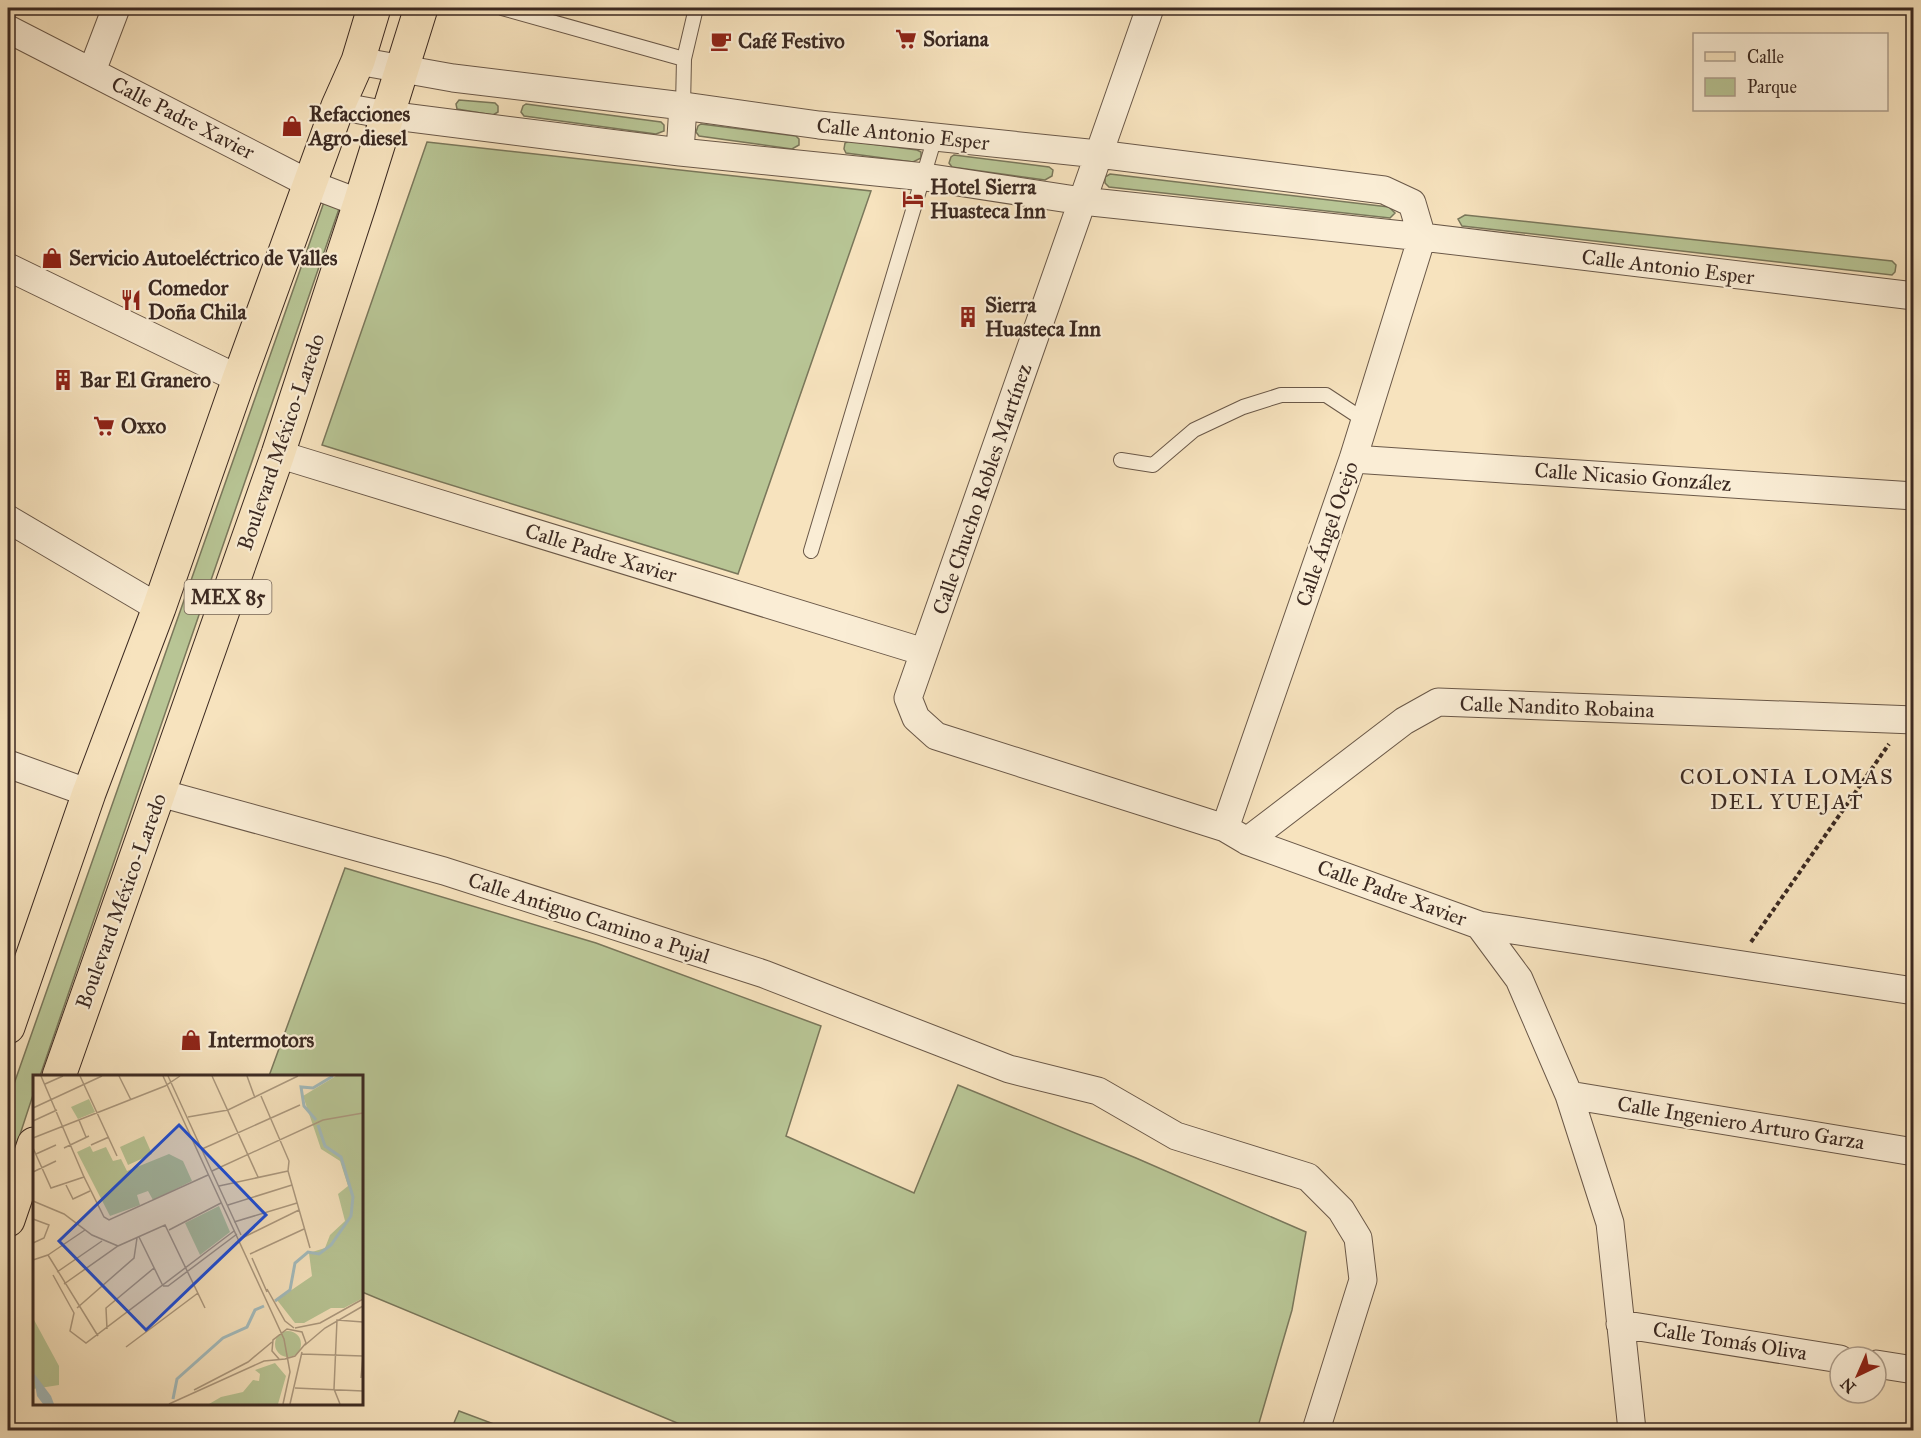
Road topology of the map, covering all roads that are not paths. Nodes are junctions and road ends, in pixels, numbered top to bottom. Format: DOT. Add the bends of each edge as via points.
graph roads {
  1 [pos="116,8"];
  2 [pos="374,8"];
  3 [pos="421,8"];
  4 [pos="502,8"];
  5 [pos="696,8"];
  6 [pos="1150,8"];
  7 [pos="8,29"];
  8 [pos="684,59"];
  9 [pos="358,61"];
  10 [pos="402,68"];
  11 [pos="92,71"];
  12 [pos="339,106"];
  13 [pos="683,106"];
  14 [pos="387,115"];
  15 [pos="819,125"];
  16 [pos="936,137"];
  17 [pos="680,153"];
  18 [pos="1098,154"];
  19 [pos="813,165"];
  20 [pos="925,177"];
  21 [pos="310,184"];
  22 [pos="1082,201"];
  23 [pos="360,203"];
  24 [pos="1422,237"];
  25 [pos="8,267"];
  26 [pos="1914,296"];
  27 [pos="239,379"];
  28 [pos="1364,420"];
  29 [pos="278,454"];
  30 [pos="1353,459"];
  31 [pos="1121,460"];
  32 [pos="1914,496"];
  33 [pos="8,519"];
  34 [pos="811,551"];
  35 [pos="159,608"];
  36 [pos="924,652"];
  37 [pos="908,698"];
  38 [pos="1910,720"];
  39 [pos="8,764"];
  40 [pos="89,793"];
  41 [pos="160,793"];
  42 [pos="1236,834"];
  43 [pos="1479,925"];
  44 [pos="1914,991"];
  45 [pos="8,1027"];
  46 [pos="60,1075"];
  47 [pos="1569,1095"];
  48 [pos="33,1147"];
  49 [pos="1914,1152"];
  50 [pos="8,1220"];
  51 [pos="1620,1324"];
  52 [pos="1828,1357"];
  53 [pos="1888,1366"];
  54 [pos="1914,1370"];
  55 [pos="1316,1431"];
  56 [pos="1632,1431"];
  1 -- 11 [label="street"];
  2 -- 9 [label="main road, MEX 85"];
  3 -- 10 [label="main road, Boulevard México-Laredo / MEX 85"];
  4 -- 8 [label="lane"];
  5 -- 8 [label="lane"];
  6 -- 18 [label="street, Calle Chucho Robles Martínez"];
  7 -- 11 [label="street, Calle Padre Xavier"];
  8 -- 13 [label="lane"];
  9 -- 10 [label="street, Calle Antonio Esper"];
  9 -- 12 [label="main road, MEX 85"];
  10 -- 13 [label="street, Calle Antonio Esper" via="453,78"];
  10 -- 14 [label="main road, Boulevard México-Laredo / MEX 85"];
  11 -- 21 [label="street, Calle Padre Xavier"];
  12 -- 14 [label="street, Calle Antonio Esper"];
  12 -- 21 [label="main road, MEX 85"];
  13 -- 15 [label="street, Calle Antonio Esper"];
  13 -- 17 [label="street"];
  14 -- 17 [label="street, Calle Antonio Esper"];
  14 -- 23 [label="main road, Boulevard México-Laredo / MEX 85"];
  15 -- 16 [label="street, Calle Antonio Esper"];
  15 -- 19 [label="street"];
  16 -- 18 [label="street, Calle Antonio Esper"];
  16 -- 20 [label="lane"];
  17 -- 19 [label="street, Calle Antonio Esper"];
  18 -- 22 [label="street, Calle Chucho Robles Martínez"];
  18 -- 24 [label="street, Calle Antonio Esper" via="1384,190 1412,203"];
  19 -- 20 [label="street, Calle Antonio Esper"];
  20 -- 22 [label="street, Calle Antonio Esper"];
  20 -- 34 [label="lane"];
  21 -- 23 [label="street, Calle Padre Xavier"];
  21 -- 27 [label="main road, MEX 85"];
  22 -- 24 [label="street, Calle Antonio Esper"];
  22 -- 36 [label="street, Calle Chucho Robles Martínez"];
  23 -- 29 [label="main road, Boulevard México-Laredo / MEX 85"];
  24 -- 26 [label="street, Calle Antonio Esper"];
  24 -- 28 [label="street, Calle Ángel Ocejo"];
  25 -- 27 [label="street"];
  27 -- 35 [label="main road, MEX 85"];
  28 -- 30 [label="street, Calle Ángel Ocejo"];
  28 -- 31 [label="lane" via="1326,395 1281,395 1243,407 1194,430 1153,465"];
  29 -- 36 [label="street, Calle Padre Xavier"];
  29 -- 41 [label="main road, Boulevard México-Laredo / MEX 85"];
  30 -- 32 [label="street, Calle Nicasio González"];
  30 -- 42 [label="street, Calle Ángel Ocejo"];
  33 -- 35 [label="street"];
  35 -- 40 [label="main road, MEX 85"];
  36 -- 37 [label="street, Calle Chucho Robles Martínez"];
  37 -- 42 [label="street, Calle Padre Xavier" via="916,718 936,736"];
  38 -- 42 [label="street, Calle Nandito Robaina" via="1438,702"];
  39 -- 40 [label="street"];
  40 -- 45 [label="main road, MEX 85"];
  41 -- 46 [label="main road, Boulevard México-Laredo / MEX 85"];
  41 -- 55 [label="street, Calle Antiguo Camino a Pujal" via="444,871 764,974 1009,1069 1098,1091 1176,1136 1308,1178 1341,1210 1358,1238 1363,1280"];
  42 -- 43 [label="street, Calle Padre Xavier"];
  43 -- 44 [label="street, Calle Padre Xavier"];
  43 -- 47 [label="street" via="1519,979"];
  47 -- 49 [label="street, Calle Ingeniero Arturo Garza"];
  47 -- 51 [label="street" via="1610,1223"];
  48 -- 50 [label="main road"];
  51 -- 52 [label="street, Calle Tomás Oliva"];
  51 -- 56 [label="street"];
  53 -- 54 [label="street"];
}
